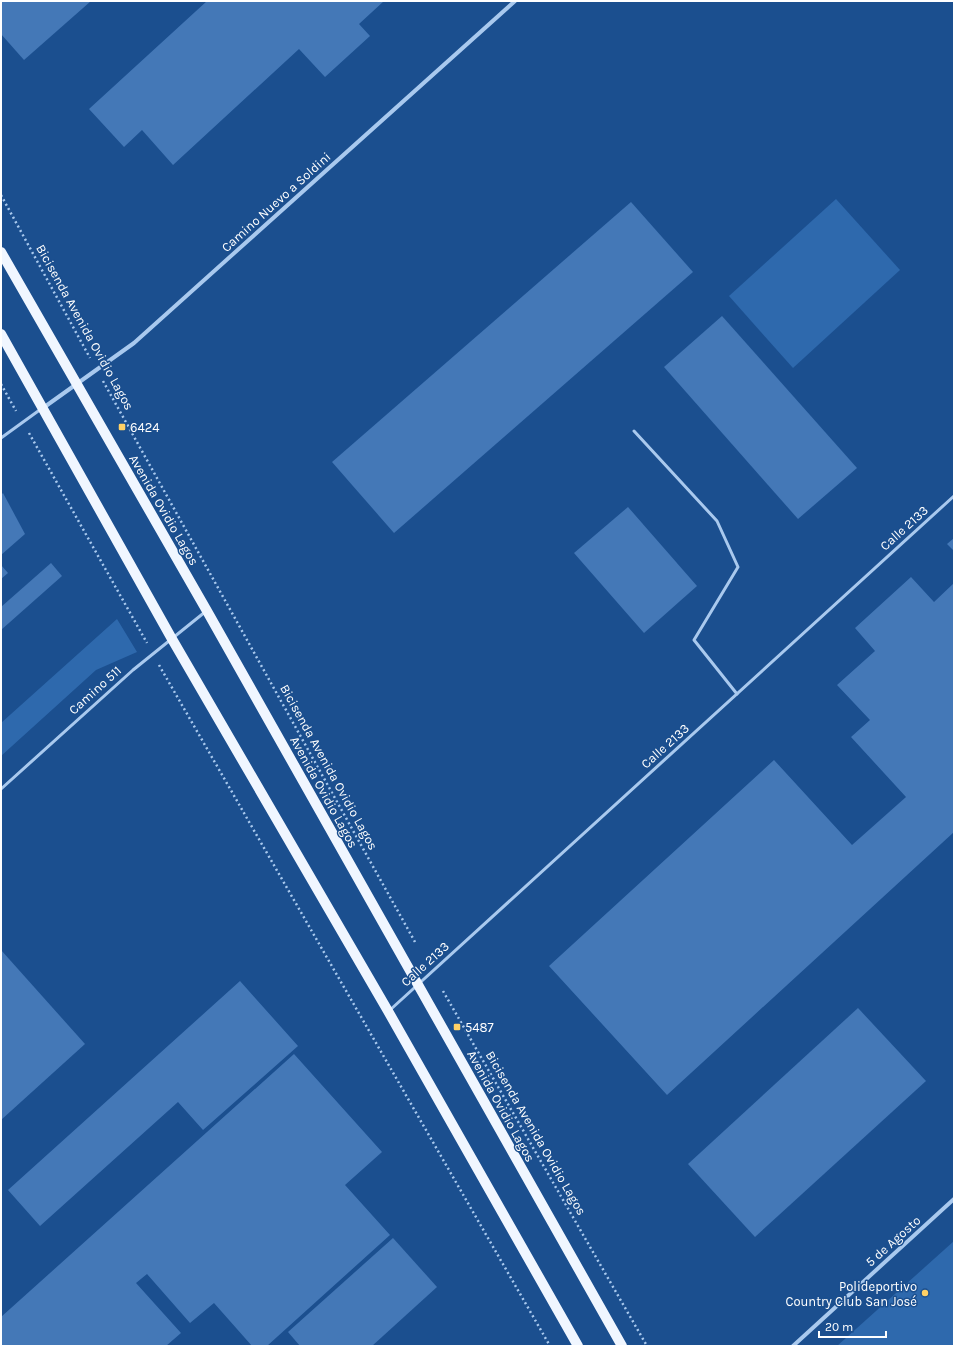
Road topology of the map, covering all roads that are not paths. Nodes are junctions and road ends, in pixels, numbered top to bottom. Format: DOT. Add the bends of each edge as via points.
graph roads {
  1 [pos="515,1"];
  2 [pos="1,252"];
  3 [pos="1,334"];
  4 [pos="76,385"];
  5 [pos="43,408"];
  6 [pos="634,431"];
  7 [pos="1,438"];
  8 [pos="954,496"];
  9 [pos="207,611"];
  10 [pos="172,639"];
  11 [pos="737,694"];
  12 [pos="1,788"];
  13 [pos="418,984"];
  14 [pos="388,1011"];
  15 [pos="954,1199"];
  16 [pos="578,1346"];
  17 [pos="622,1346"];
  18 [pos="793,1346"];
  1 -- 4 [label="street, Camino Nuevo a Soldini" via="134,343"];
  2 -- 4 [label="main road, Avenida Ovidio Lagos"];
  3 -- 5 [label="main road"];
  4 -- 5 [label="street, Camino Nuevo a Soldini"];
  4 -- 9 [label="main road, Avenida Ovidio Lagos"];
  5 -- 7 [label="lane"];
  5 -- 10 [label="main road"];
  6 -- 11 [label="lane" via="717,521 738,567 694,640"];
  8 -- 11 [label="lane, Calle 2133"];
  9 -- 10 [label="lane, Camino 511"];
  9 -- 13 [label="main road, Avenida Ovidio Lagos"];
  10 -- 12 [label="lane, Camino 511" via="133,670"];
  10 -- 14 [label="main road"];
  11 -- 13 [label="lane, Calle 2133"];
  13 -- 14 [label="lane, Calle 2133"];
  13 -- 17 [label="main road, Avenida Ovidio Lagos"];
  14 -- 16 [label="main road"];
  15 -- 18 [label="street, 5 de Agosto"];
}
